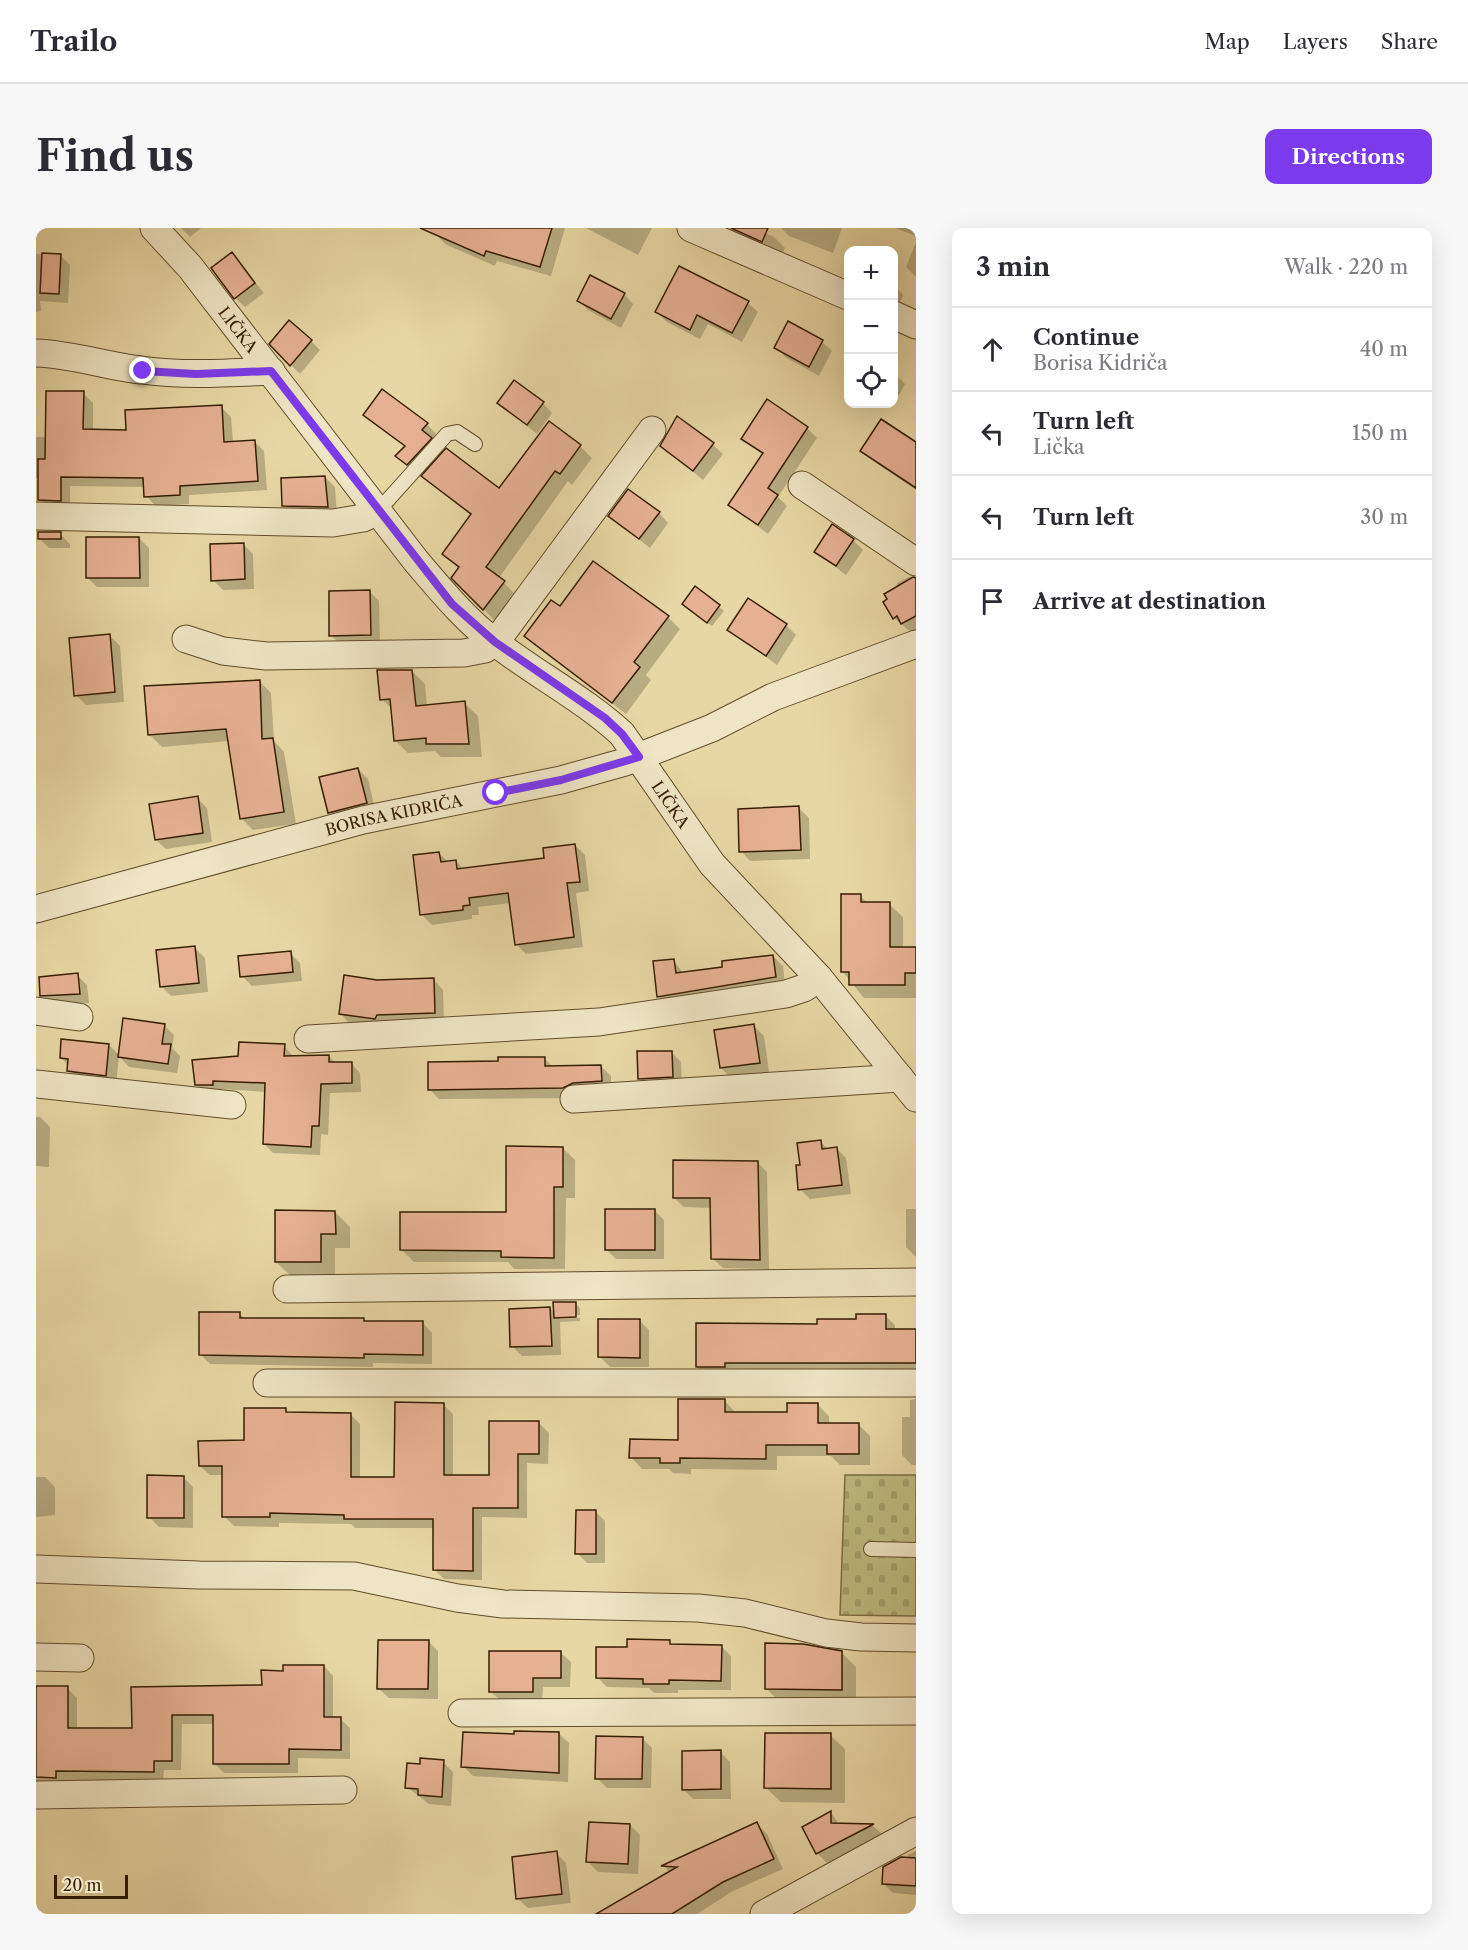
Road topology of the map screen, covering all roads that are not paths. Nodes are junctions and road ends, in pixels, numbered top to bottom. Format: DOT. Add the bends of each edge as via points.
graph roads {
  1 [pos="154,228"];
  2 [pos="691,228"];
  3 [pos="844,294"];
  4 [pos="898,317"];
  5 [pos="916,324"];
  6 [pos="36,353"];
  7 [pos="271,371"];
  8 [pos="652,430"];
  9 [pos="475,444"];
  10 [pos="802,485"];
  11 [pos="378,511"];
  12 [pos="36,516"];
  13 [pos="916,562"];
  14 [pos="186,639"];
  15 [pos="495,642"];
  16 [pos="916,644"];
  17 [pos="639,757"];
  18 [pos="36,909"];
  19 [pos="819,978"];
  20 [pos="36,1011"];
  21 [pos="79,1017"];
  22 [pos="308,1039"];
  23 [pos="36,1084"];
  24 [pos="908,1088"];
  25 [pos="574,1099"];
  26 [pos="232,1105"];
  27 [pos="916,1282"];
  28 [pos="287,1288"];
  29 [pos="267,1383"];
  30 [pos="916,1383"];
  31 [pos="872,1549"];
  32 [pos="916,1550"];
  33 [pos="36,1569"];
  34 [pos="916,1638"];
  35 [pos="36,1657"];
  36 [pos="80,1658"];
  37 [pos="916,1711"];
  38 [pos="462,1713"];
  39 [pos="343,1790"];
  40 [pos="36,1795"];
  41 [pos="916,1831"];
  42 [pos="764,1914"];
  1 -- 7 [label="street, LIČKA" via="190,267"];
  2 -- 3 [label="street"];
  4 -- 5 [label="street"];
  6 -- 7 [label="street" via="143,371"];
  7 -- 11 [label="street, LIČKA"];
  8 -- 15 [label="street"];
  9 -- 11 [label="lane" via="457,432 447,434"];
  10 -- 13 [label="street"];
  11 -- 12 [label="street" via="333,523"];
  11 -- 15 [label="street, LIČKA" via="452,604"];
  14 -- 15 [label="street" via="223,651 266,656 464,653 485,649"];
  15 -- 17 [label="street, LIČKA" via="605,718"];
  16 -- 17 [label="street, BORISA KIDRIČA" via="773,698"];
  17 -- 18 [label="street, BORISA KIDRIČA" via="561,780 363,820"];
  17 -- 19 [label="street, LIČKA" via="712,864"];
  19 -- 22 [label="street" via="786,994 599,1022"];
  19 -- 24 [label="street, LIČKA"];
  20 -- 21 [label="street"];
  23 -- 26 [label="street"];
  24 -- 25 [label="street"];
  27 -- 28 [label="street"];
  29 -- 30 [label="street"];
  31 -- 32 [label="lane"];
  33 -- 34 [label="street" via="354,1576 502,1604 698,1608 745,1613 826,1633"];
  35 -- 36 [label="street"];
  37 -- 38 [label="street"];
  39 -- 40 [label="street"];
  41 -- 42 [label="street"];
}
